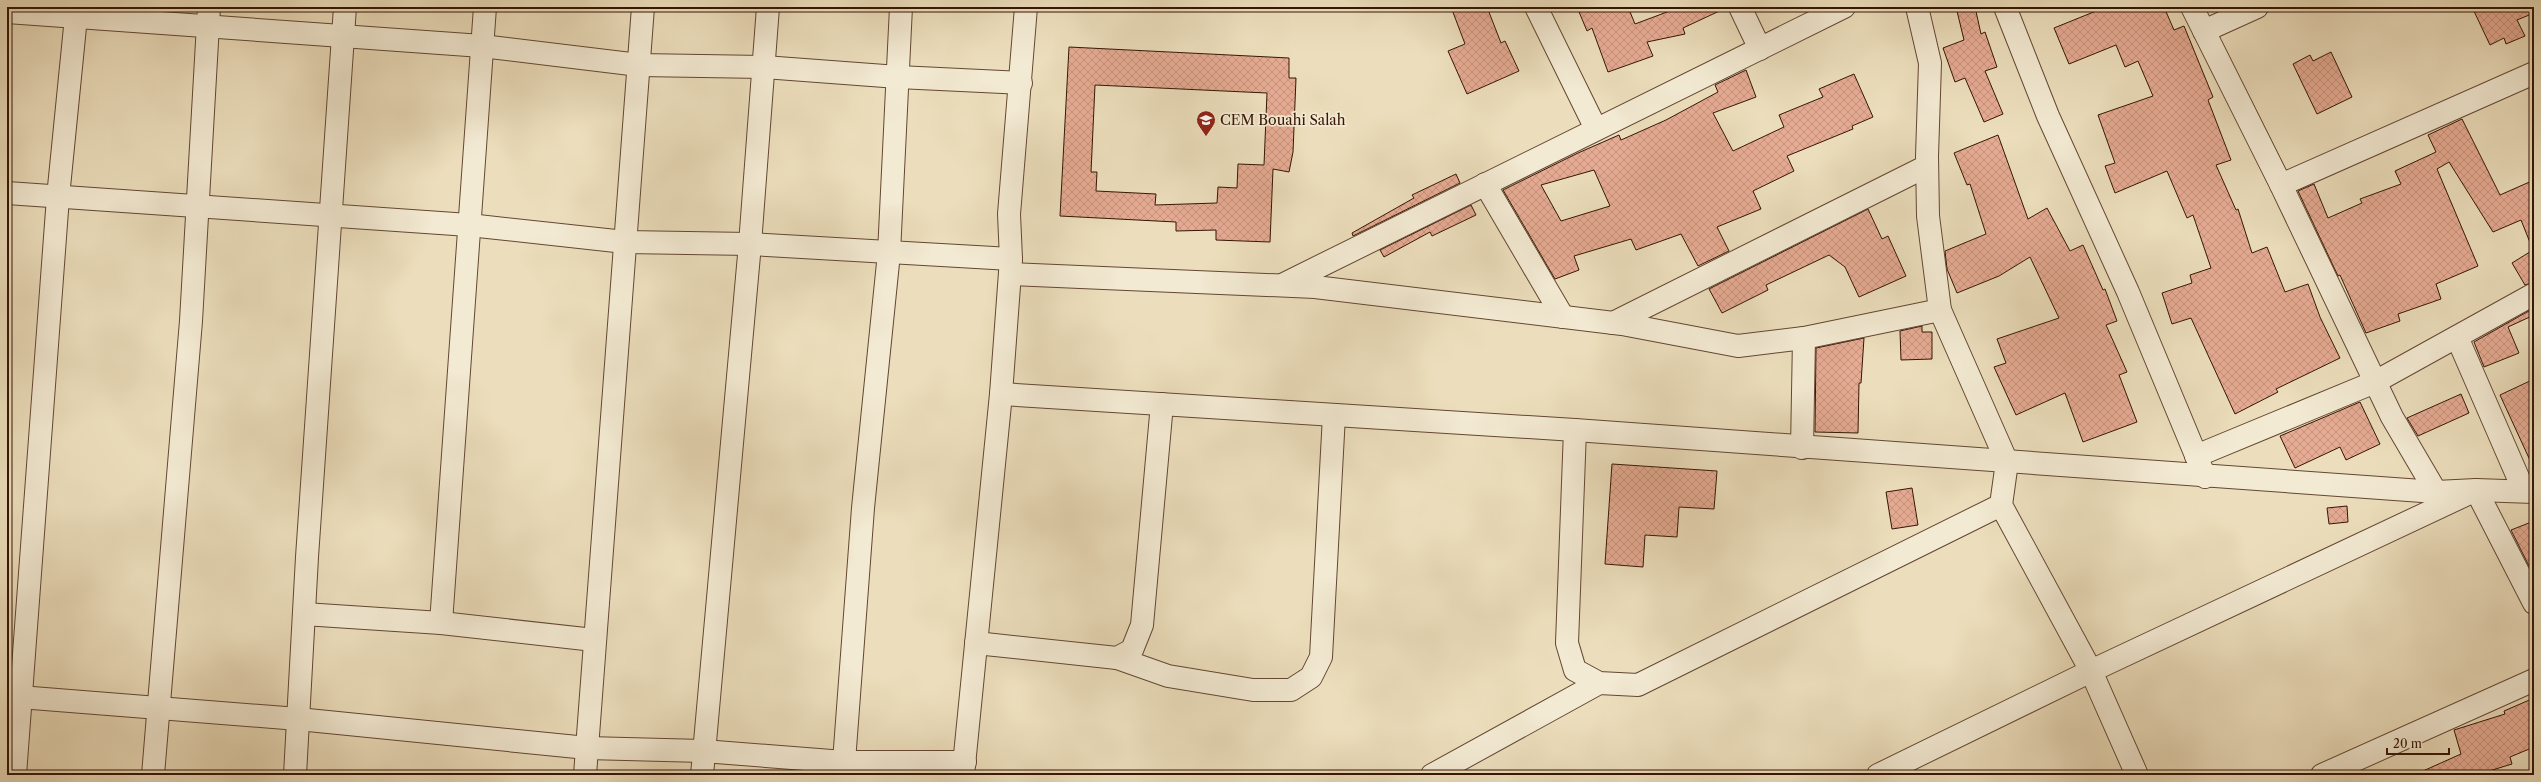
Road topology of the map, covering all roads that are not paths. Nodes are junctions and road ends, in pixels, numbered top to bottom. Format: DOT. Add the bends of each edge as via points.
graph roads {
  1 [pos="345,7"];
  2 [pos="485,7"];
  3 [pos="643,7"];
  4 [pos="768,7"];
  5 [pos="901,7"];
  6 [pos="1026,7"];
  7 [pos="1536,7"];
  8 [pos="1740,7"];
  9 [pos="1844,7"];
  10 [pos="1917,7"];
  11 [pos="2005,7"];
  12 [pos="2192,7"];
  13 [pos="2257,7"];
  14 [pos="7,12"];
  15 [pos="77,13"];
  16 [pos="209,16"];
  17 [pos="2204,31"];
  18 [pos="343,36"];
  19 [pos="482,46"];
  20 [pos="1760,49"];
  21 [pos="639,65"];
  22 [pos="764,67"];
  23 [pos="2534,72"];
  24 [pos="898,77"];
  25 [pos="1021,83"];
  26 [pos="1596,129"];
  27 [pos="1928,166"];
  28 [pos="1485,184"];
  29 [pos="2281,185"];
  30 [pos="7,193"];
  31 [pos="58,197"];
  32 [pos="198,206"];
  33 [pos="331,216"];
  34 [pos="469,225"];
  35 [pos="625,242"];
  36 [pos="750,244"];
  37 [pos="889,253"];
  38 [pos="1010,266"];
  39 [pos="1281,285"];
  40 [pos="2534,294"];
  41 [pos="1940,310"];
  42 [pos="1563,317"];
  43 [pos="1613,323"];
  44 [pos="2457,337"];
  45 [pos="1804,338"];
  46 [pos="2375,382"];
  47 [pos="1000,394"];
  48 [pos="1162,404"];
  49 [pos="1334,415"];
  50 [pos="1575,430"];
  51 [pos="1802,448"];
  52 [pos="2196,456"];
  53 [pos="2007,462"];
  54 [pos="2205,477"];
  55 [pos="2476,490"];
  56 [pos="2529,491"];
  57 [pos="2436,492"];
  58 [pos="2001,505"];
  59 [pos="2534,603"];
  60 [pos="304,614"];
  61 [pos="441,623"];
  62 [pos="594,640"];
  63 [pos="976,643"];
  64 [pos="1117,658"];
  65 [pos="2091,671"];
  66 [pos="2534,680"];
  67 [pos="1599,683"];
  68 [pos="14,697"];
  69 [pos="158,708"];
  70 [pos="298,719"];
  71 [pos="587,748"];
  72 [pos="703,751"];
  73 [pos="844,768"];
  74 [pos="964,769"];
  75 [pos="15,775"];
  76 [pos="154,775"];
  77 [pos="295,775"];
  78 [pos="585,775"];
  79 [pos="702,775"];
  80 [pos="1432,775"];
  81 [pos="1878,775"];
  82 [pos="2137,775"];
  83 [pos="2322,775"];
  1 -- 18 [label="street"];
  2 -- 19 [label="street"];
  3 -- 21 [label="street"];
  4 -- 22 [label="street"];
  5 -- 24 [label="street"];
  6 -- 25 [label="street"];
  7 -- 26 [label="street"];
  8 -- 20 [label="street"];
  9 -- 20 [label="street"];
  10 -- 27 [label="street" via="1930,63"];
  11 -- 52 [label="street" via="2048,116 2128,292"];
  12 -- 17 [label="street"];
  13 -- 17 [label="street"];
  14 -- 15 [label="street"];
  15 -- 16 [label="street"];
  15 -- 31 [label="street"];
  16 -- 18 [label="street"];
  16 -- 32 [label="street"];
  17 -- 29 [label="street"];
  18 -- 19 [label="street"];
  18 -- 33 [label="street"];
  19 -- 21 [label="street"];
  19 -- 34 [label="street"];
  20 -- 26 [label="street"];
  21 -- 22 [label="street"];
  21 -- 35 [label="street"];
  22 -- 24 [label="street"];
  22 -- 36 [label="street"];
  23 -- 29 [label="street"];
  24 -- 25 [label="street"];
  24 -- 37 [label="street"];
  25 -- 38 [label="street" via="1009,214"];
  26 -- 28 [label="street"];
  27 -- 41 [label="street" via="1928,216"];
  27 -- 43 [label="street"];
  28 -- 39 [label="street"];
  28 -- 42 [label="street"];
  29 -- 46 [label="street"];
  30 -- 31 [label="street"];
  31 -- 32 [label="street"];
  31 -- 68 [label="street"];
  32 -- 33 [label="street"];
  32 -- 69 [label="street" via="191,321"];
  33 -- 34 [label="street"];
  33 -- 60 [label="street"];
  34 -- 35 [label="street"];
  34 -- 61 [label="street"];
  35 -- 36 [label="street"];
  35 -- 62 [label="street"];
  36 -- 37 [label="street"];
  36 -- 72 [label="street"];
  37 -- 38 [label="street"];
  37 -- 73 [label="street" via="863,508"];
  38 -- 39 [label="street"];
  38 -- 47 [label="street"];
  39 -- 42 [label="street"];
  40 -- 44 [label="street"];
  41 -- 45 [label="street"];
  41 -- 53 [label="street"];
  42 -- 43 [label="street"];
  43 -- 45 [label="street" via="1738,346"];
  44 -- 46 [label="street"];
  44 -- 56 [label="street"];
  45 -- 51 [label="street"];
  46 -- 52 [label="street"];
  46 -- 57 [label="street" via="2392,417"];
  47 -- 48 [label="street"];
  47 -- 63 [label="street"];
  48 -- 49 [label="street"];
  48 -- 64 [label="street" via="1142,625 1132,650"];
  49 -- 50 [label="street"];
  49 -- 64 [label="street" via="1321,657 1312,677 1290,690 1253,690 1168,676"];
  50 -- 51 [label="street"];
  50 -- 67 [label="street" via="1568,643 1575,670"];
  51 -- 53 [label="street"];
  52 -- 54 [label="street"];
  53 -- 54 [label="street"];
  53 -- 58 [label="street"];
  54 -- 57 [label="street"];
  55 -- 56 [label="street"];
  55 -- 57 [label="street"];
  55 -- 59 [label="street"];
  55 -- 65 [label="street"];
  58 -- 65 [label="street"];
  58 -- 67 [label="street" via="1638,685"];
  60 -- 61 [label="street"];
  60 -- 70 [label="street"];
  61 -- 62 [label="street"];
  62 -- 71 [label="street"];
  63 -- 64 [label="street"];
  63 -- 74 [label="street"];
  65 -- 81 [label="street"];
  65 -- 82 [label="street"];
  66 -- 83 [label="street"];
  67 -- 80 [label="street"];
  68 -- 69 [label="street"];
  68 -- 75 [label="street"];
  69 -- 70 [label="street"];
  69 -- 76 [label="street"];
  70 -- 71 [label="street"];
  70 -- 77 [label="street"];
  71 -- 72 [label="street"];
  71 -- 78 [label="street"];
  72 -- 73 [label="street"];
  72 -- 79 [label="street"];
  73 -- 74 [label="street"];
}
